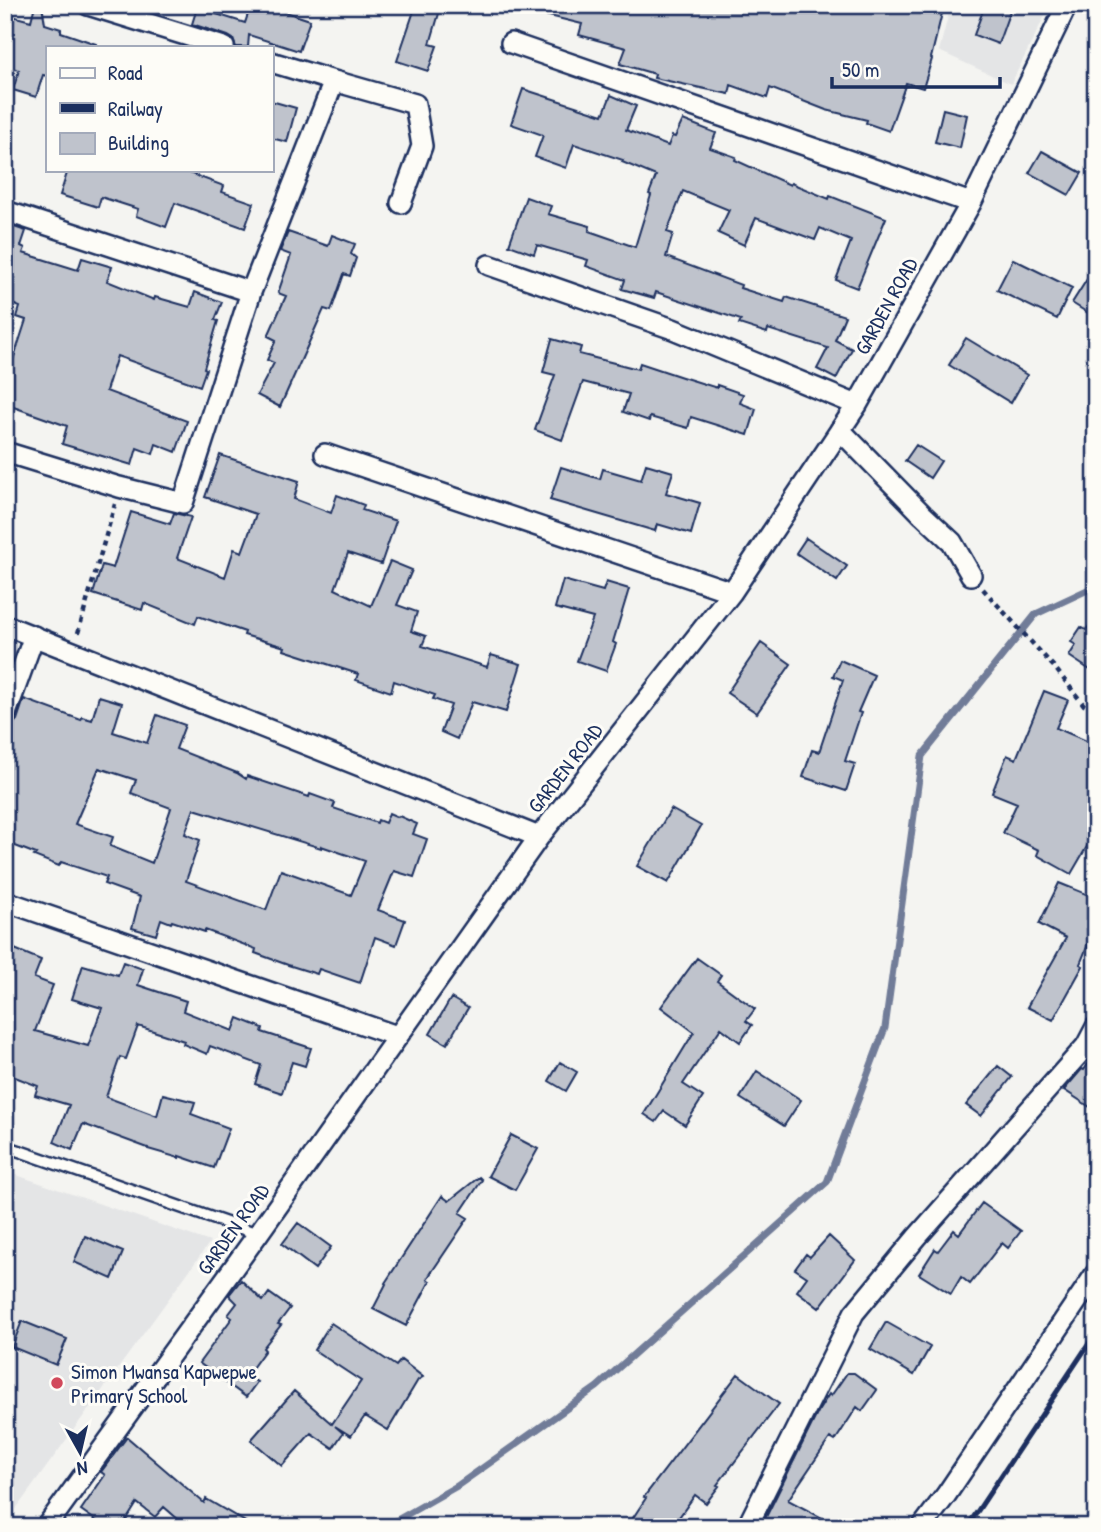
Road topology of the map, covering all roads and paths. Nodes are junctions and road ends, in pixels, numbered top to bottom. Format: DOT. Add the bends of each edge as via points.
graph roads {
  1 [pos="88,5"];
  2 [pos="1067,5"];
  3 [pos="511,43"];
  4 [pos="221,46"];
  5 [pos="273,63"];
  6 [pos="334,81"];
  7 [pos="401,203"];
  8 [pos="971,203"];
  9 [pos="5,211"];
  10 [pos="489,265"];
  11 [pos="251,292"];
  12 [pos="857,405"];
  13 [pos="839,430"];
  14 [pos="5,452"];
  15 [pos="325,454"];
  16 [pos="120,487"];
  17 [pos="971,575"];
  18 [pos="732,592"];
  19 [pos="5,625"];
  20 [pos="34,636"];
  21 [pos="73,651"];
  22 [pos="1096,712"];
  23 [pos="5,716"];
  24 [pos="540,837"];
  25 [pos="5,901"];
  26 [pos="1096,1027"];
  27 [pos="397,1036"];
  28 [pos="5,1146"];
  29 [pos="258,1234"];
  30 [pos="1096,1273"];
  31 [pos="46,1527"];
  32 [pos="747,1527"];
  33 [pos="922,1527"];
  1 -- 4 [label="street"];
  2 -- 8 [label="street, GARDEN ROAD"];
  3 -- 8 [label="street"];
  5 -- 6 [label="street"];
  6 -- 7 [label="street" via="415,104 422,146"];
  6 -- 11 [label="street"];
  8 -- 12 [label="street, GARDEN ROAD"];
  9 -- 11 [label="street"];
  10 -- 12 [label="street" via="673,329"];
  11 -- 16 [label="street" via="183,503"];
  12 -- 13 [label="street, GARDEN ROAD"];
  13 -- 17 [label="street" via="952,542"];
  13 -- 18 [label="street, GARDEN ROAD"];
  14 -- 16 [label="street"];
  15 -- 18 [label="street"];
  16 -- 21 [label="path"];
  17 -- 22 [label="path" via="1084,705"];
  18 -- 24 [label="street, GARDEN ROAD"];
  19 -- 20 [label="street"];
  20 -- 21 [label="street"];
  20 -- 23 [label="street"];
  21 -- 24 [label="street"];
  24 -- 27 [label="street, GARDEN ROAD"];
  25 -- 27 [label="street"];
  26 -- 32 [label="street" via="1086,1046 854,1313"];
  27 -- 29 [label="street, GARDEN ROAD"];
  28 -- 29 [label="lane"];
  29 -- 31 [label="street, GARDEN ROAD"];
  30 -- 33 [label="street"];
}
